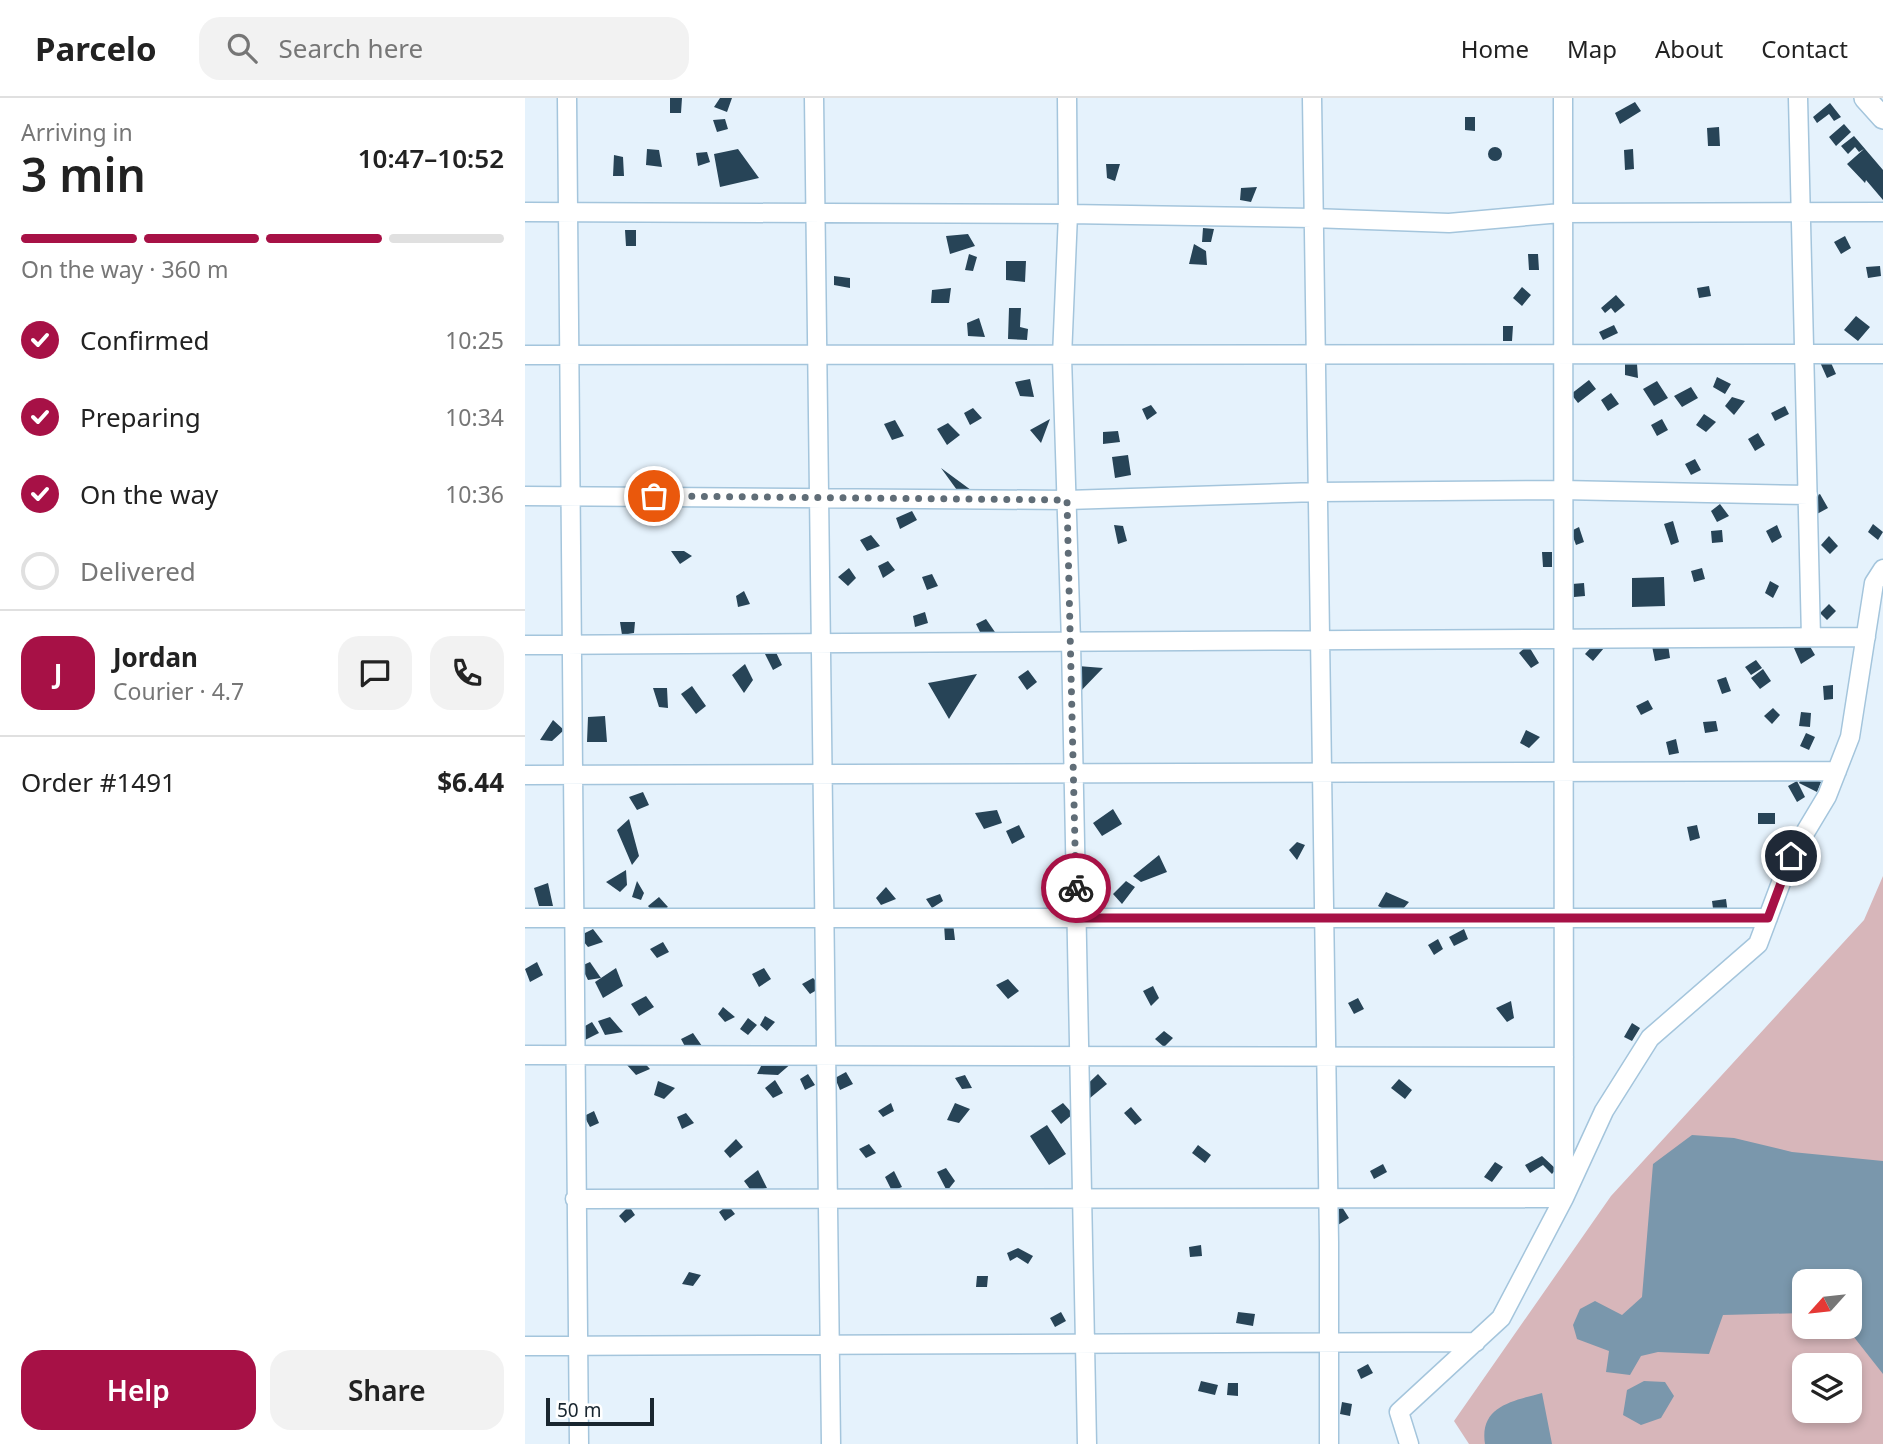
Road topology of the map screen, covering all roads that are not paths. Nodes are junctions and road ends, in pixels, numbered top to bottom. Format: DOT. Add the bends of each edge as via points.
graph roads {
  1 [pos="567,98"];
  2 [pos="814,98"];
  3 [pos="1067,98"];
  4 [pos="1312,98"];
  5 [pos="1563,98"];
  6 [pos="1798,98"];
  7 [pos="1865,98"];
  8 [pos="1883,118"];
  9 [pos="568,211"];
  10 [pos="525,212"];
  11 [pos="1883,212"];
  12 [pos="1561,213"];
  13 [pos="1068,214"];
  14 [pos="1801,214"];
  15 [pos="815,215"];
  16 [pos="1312,218"];
  17 [pos="569,354"];
  18 [pos="1883,354"];
  19 [pos="525,355"];
  20 [pos="1562,355"];
  21 [pos="1314,356"];
  22 [pos="1804,356"];
  23 [pos="818,357"];
  24 [pos="1062,357"];
  25 [pos="1562,490"];
  26 [pos="1317,492"];
  27 [pos="525,495"];
  28 [pos="570,495"];
  29 [pos="1808,495"];
  30 [pos="821,499"];
  31 [pos="1067,500"];
  32 [pos="1883,569"];
  33 [pos="1811,637"];
  34 [pos="1866,637"];
  35 [pos="1563,639"];
  36 [pos="1319,640"];
  37 [pos="1071,642"];
  38 [pos="823,643"];
  39 [pos="525,645"];
  40 [pos="571,645"];
  41 [pos="1837,771"];
  42 [pos="1321,772"];
  43 [pos="1563,772"];
  44 [pos="1074,773"];
  45 [pos="824,774"];
  46 [pos="525,775"];
  47 [pos="572,775"];
  48 [pos="525,918"];
  49 [pos="573,918"];
  50 [pos="826,918"];
  51 [pos="1077,918"];
  52 [pos="1324,918"];
  53 [pos="1563,918"];
  54 [pos="1768,918"];
  55 [pos="525,1055"];
  56 [pos="574,1055"];
  57 [pos="827,1056"];
  58 [pos="1079,1056"];
  59 [pos="1326,1057"];
  60 [pos="1564,1057"];
  61 [pos="1328,1197"];
  62 [pos="829,1198"];
  63 [pos="1082,1198"];
  64 [pos="1564,1198"];
  65 [pos="575,1199"];
  66 [pos="1329,1342"];
  67 [pos="1476,1342"];
  68 [pos="1085,1343"];
  69 [pos="830,1345"];
  70 [pos="525,1346"];
  71 [pos="578,1346"];
  72 [pos="579,1444"];
  73 [pos="831,1444"];
  74 [pos="1087,1444"];
  75 [pos="1329,1444"];
  76 [pos="1409,1444"];
  1 -- 9 [label="street"];
  2 -- 15 [label="street"];
  3 -- 13 [label="street"];
  4 -- 16 [label="street"];
  5 -- 12 [label="street"];
  6 -- 14 [label="street"];
  7 -- 8 [label="street"];
  9 -- 10 [label="street"];
  9 -- 15 [label="street"];
  9 -- 17 [label="street"];
  11 -- 14 [label="street"];
  12 -- 14 [label="street"];
  12 -- 16 [label="street" via="1449,223"];
  12 -- 20 [label="street"];
  13 -- 15 [label="street"];
  13 -- 16 [label="street"];
  13 -- 24 [label="street"];
  14 -- 22 [label="street"];
  15 -- 23 [label="street"];
  16 -- 21 [label="street"];
  17 -- 19 [label="street"];
  17 -- 23 [label="street"];
  17 -- 28 [label="street"];
  18 -- 22 [label="street"];
  20 -- 21 [label="street"];
  20 -- 22 [label="street"];
  20 -- 25 [label="street"];
  21 -- 24 [label="street"];
  21 -- 26 [label="street"];
  22 -- 29 [label="street"];
  23 -- 24 [label="street"];
  23 -- 30 [label="street"];
  24 -- 31 [label="street"];
  25 -- 26 [label="street"];
  25 -- 29 [label="street"];
  25 -- 35 [label="street"];
  26 -- 31 [label="street"];
  26 -- 36 [label="street"];
  27 -- 28 [label="street"];
  28 -- 30 [label="street"];
  28 -- 40 [label="street"];
  29 -- 33 [label="street"];
  30 -- 31 [label="street"];
  30 -- 38 [label="street"];
  31 -- 37 [label="street"];
  32 -- 34 [label="street" via="1874,583"];
  33 -- 34 [label="street"];
  33 -- 35 [label="street"];
  34 -- 41 [label="street" via="1850,737"];
  35 -- 36 [label="street"];
  35 -- 43 [label="street"];
  36 -- 37 [label="street"];
  36 -- 42 [label="street"];
  37 -- 38 [label="street"];
  37 -- 44 [label="street"];
  38 -- 40 [label="street"];
  38 -- 45 [label="street"];
  39 -- 40 [label="street"];
  40 -- 47 [label="street"];
  41 -- 43 [label="street"];
  41 -- 54 [label="street" via="1791,856"];
  42 -- 43 [label="street"];
  42 -- 44 [label="street"];
  42 -- 52 [label="street"];
  43 -- 53 [label="street"];
  44 -- 45 [label="street"];
  44 -- 51 [label="street"];
  45 -- 47 [label="street"];
  45 -- 50 [label="street"];
  46 -- 47 [label="street"];
  47 -- 49 [label="street"];
  48 -- 49 [label="street"];
  49 -- 50 [label="street"];
  49 -- 56 [label="street"];
  50 -- 51 [label="street"];
  50 -- 57 [label="street"];
  51 -- 52 [label="street"];
  51 -- 58 [label="street"];
  52 -- 53 [label="street"];
  52 -- 59 [label="street"];
  53 -- 54 [label="street"];
  53 -- 60 [label="street"];
  54 -- 64 [label="street" via="1758,944 1650,1038 1604,1111"];
  55 -- 56 [label="street"];
  56 -- 57 [label="street"];
  56 -- 65 [label="street"];
  57 -- 58 [label="street"];
  57 -- 62 [label="street"];
  58 -- 59 [label="street"];
  58 -- 63 [label="street"];
  59 -- 60 [label="street"];
  59 -- 61 [label="street"];
  60 -- 64 [label="street"];
  61 -- 63 [label="street"];
  61 -- 64 [label="street"];
  61 -- 66 [label="street"];
  62 -- 63 [label="street"];
  62 -- 65 [label="street"];
  62 -- 69 [label="street"];
  63 -- 68 [label="street"];
  64 -- 67 [label="street" via="1501,1318"];
  65 -- 71 [label="street"];
  66 -- 67 [label="street"];
  66 -- 68 [label="street"];
  66 -- 75 [label="street"];
  67 -- 76 [label="street" via="1399,1412"];
  68 -- 69 [label="street"];
  68 -- 74 [label="street"];
  69 -- 71 [label="street"];
  69 -- 73 [label="street"];
  70 -- 71 [label="street"];
  71 -- 72 [label="street"];
}
